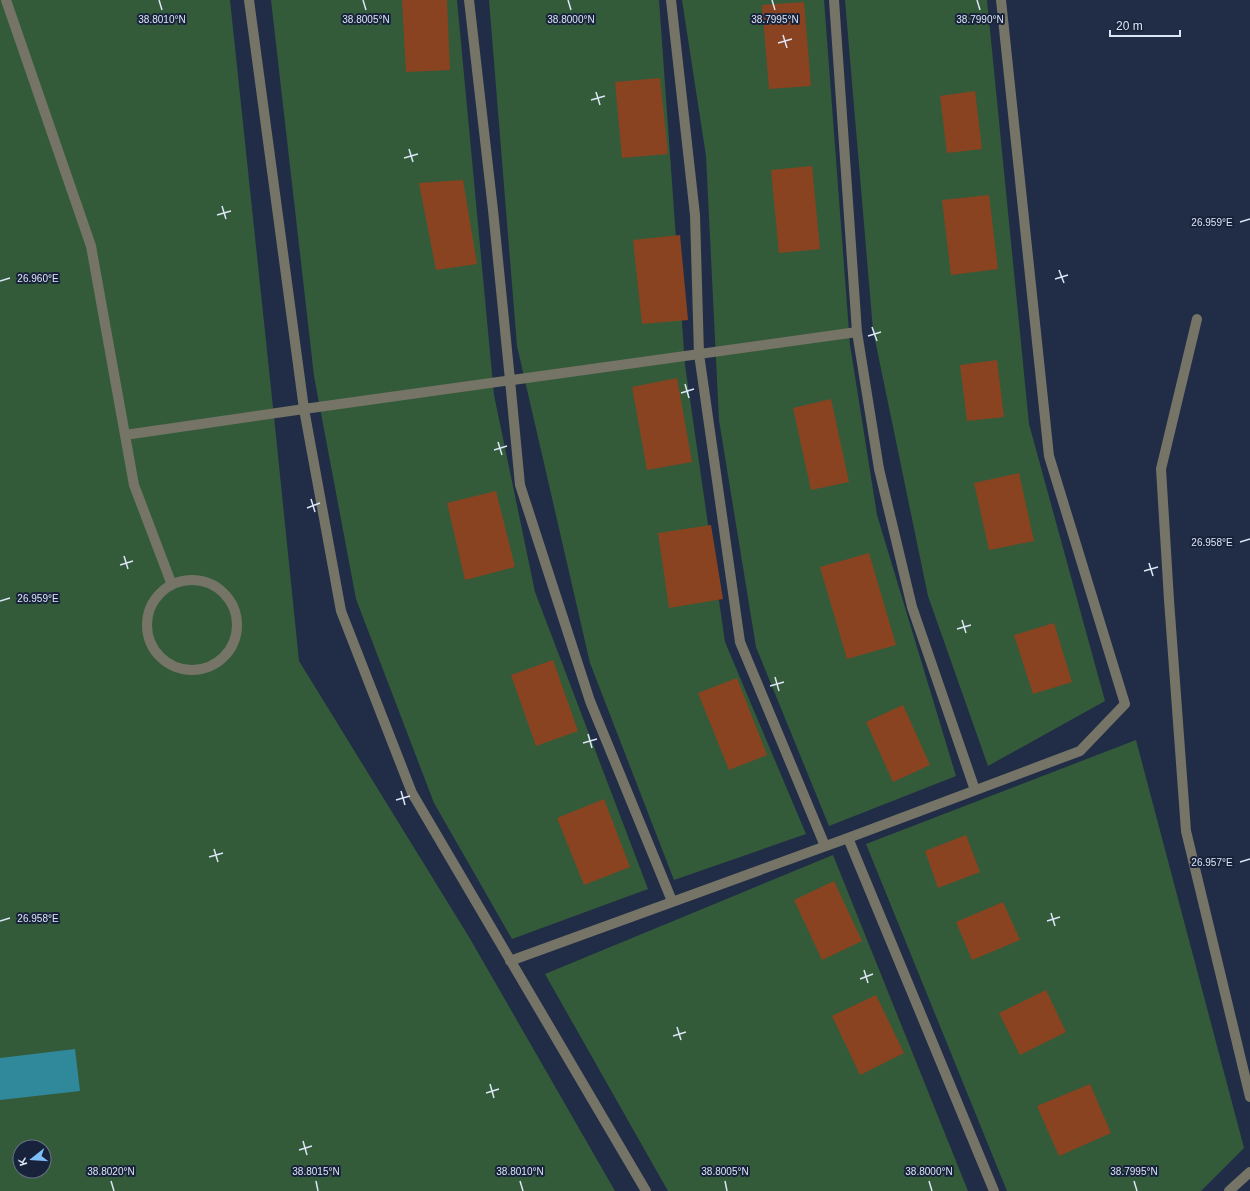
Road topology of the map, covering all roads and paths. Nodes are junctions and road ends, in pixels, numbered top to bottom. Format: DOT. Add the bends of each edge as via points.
graph roads {
  1 [pos="6,0"];
  2 [pos="249,0"];
  3 [pos="469,0"];
  4 [pos="671,0"];
  5 [pos="834,0"];
  6 [pos="1001,0"];
  7 [pos="1197,319"];
  8 [pos="857,332"];
  9 [pos="699,354"];
  10 [pos="510,380"];
  11 [pos="304,408"];
  12 [pos="125,435"];
  13 [pos="172,585"];
  14 [pos="975,790"];
  15 [pos="848,838"];
  16 [pos="825,846"];
  17 [pos="672,901"];
  18 [pos="510,961"];
  19 [pos="1250,1097"];
  20 [pos="1250,1172"];
  21 [pos="646,1191"];
  22 [pos="994,1191"];
  23 [pos="1229,1191"];
  1 -- 12 [label="street" via="91,246"];
  2 -- 11 [label="street"];
  3 -- 10 [label="street"];
  4 -- 9 [label="street" via="695,215"];
  5 -- 8 [label="street"];
  6 -- 14 [label="street" via="1049,456 1125,704 1080,751"];
  7 -- 19 [label="street" via="1162,469 1169,600 1186,831"];
  8 -- 9 [label="street"];
  8 -- 14 [label="street" via="879,469 912,607"];
  9 -- 10 [label="street"];
  9 -- 16 [label="street" via="740,642"];
  10 -- 11 [label="street"];
  10 -- 17 [label="street" via="520,485 590,701"];
  11 -- 12 [label="street"];
  11 -- 18 [label="street" via="341,611 412,793"];
  12 -- 13 [label="street" via="134,485"];
  13 -- 13 [label="street" via="160,593 147,619 148,634 153,648 162,660 190,671 205,669 218,663 229,652 236,638 238,623 234,608 226,595 215,586 201,580 186,580"];
  14 -- 15 [label="street"];
  15 -- 16 [label="street"];
  15 -- 22 [label="street"];
  16 -- 17 [label="street"];
  17 -- 18 [label="street"];
  18 -- 21 [label="street"];
  20 -- 23 [label="street"];
}
